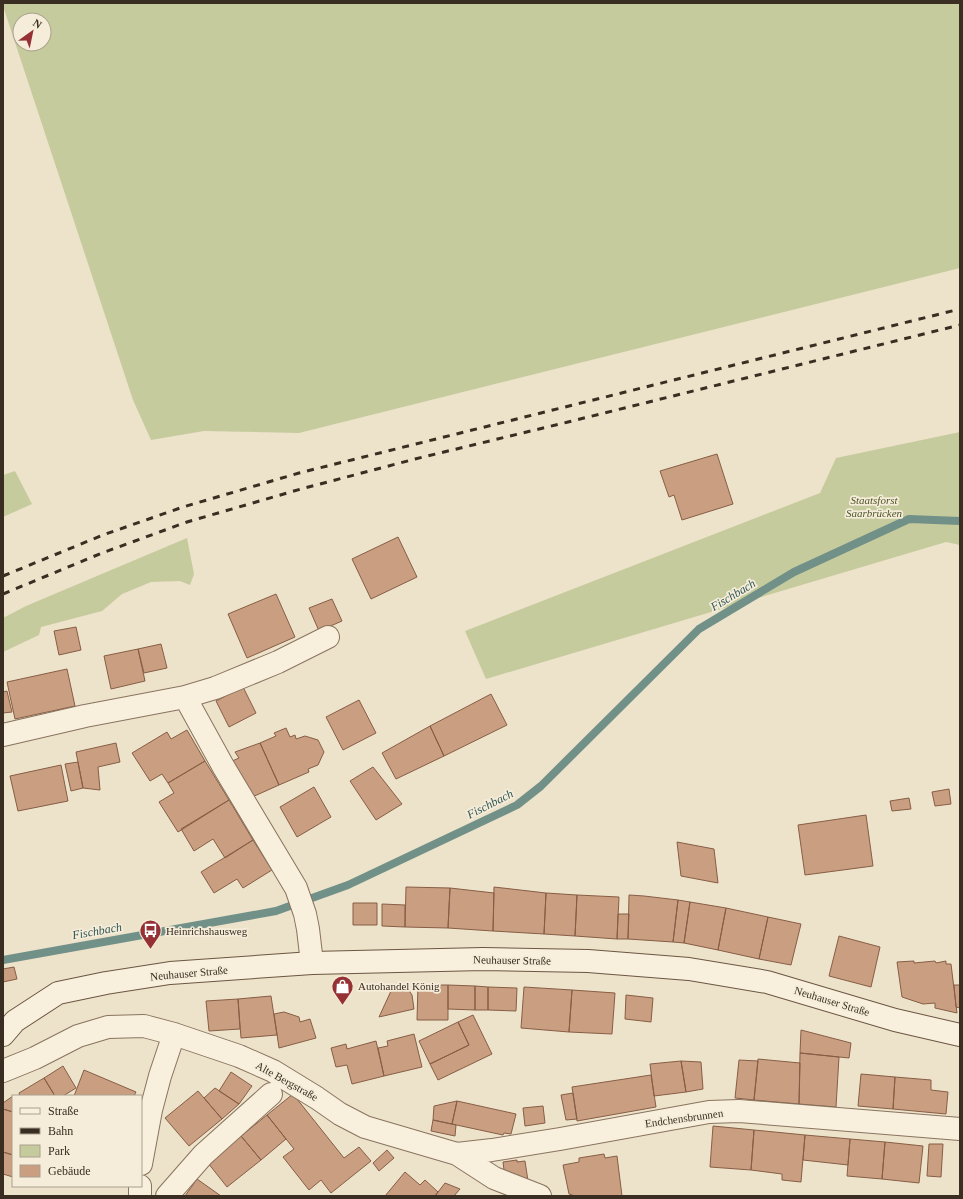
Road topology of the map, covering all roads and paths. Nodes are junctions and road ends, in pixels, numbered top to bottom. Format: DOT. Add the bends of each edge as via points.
graph roads {
  1 [pos="328,637"];
  2 [pos="185,697"];
  3 [pos="3,735"];
  4 [pos="312,963"];
  5 [pos="174,1034"];
  6 [pos="3,1035"];
  7 [pos="960,1035"];
  8 [pos="3,1071"];
  9 [pos="271,1094"];
  10 [pos="960,1129"];
  11 [pos="457,1154"];
  12 [pos="142,1159"];
  13 [pos="167,1196"];
  14 [pos="540,1196"];
  1 -- 2 [label="street" via="278,662 215,688"];
  2 -- 3 [label="street"];
  2 -- 4 [label="street" via="222,766 296,888 305,914"];
  4 -- 6 [label="street, Neuhauser Straße" via="170,974 58,993 15,1021"];
  4 -- 7 [label="street, Neuhauser Straße" via="483,959 588,962 689,969 767,982 895,1020"];
  5 -- 8 [label="street, Alte Bergstraße" via="144,1026 108,1027 78,1036"];
  5 -- 11 [label="street, Alte Bergstraße" via="273,1071 365,1128"];
  5 -- 12 [label="street" via="153,1103"];
  9 -- 13 [label="street, Alte Bergstraße" via="203,1155"];
  10 -- 11 [label="street, Endchensbrunnen" via="739,1112 709,1112"];
  11 -- 14 [label="street, Alte Bergstraße" via="494,1178"];
}
